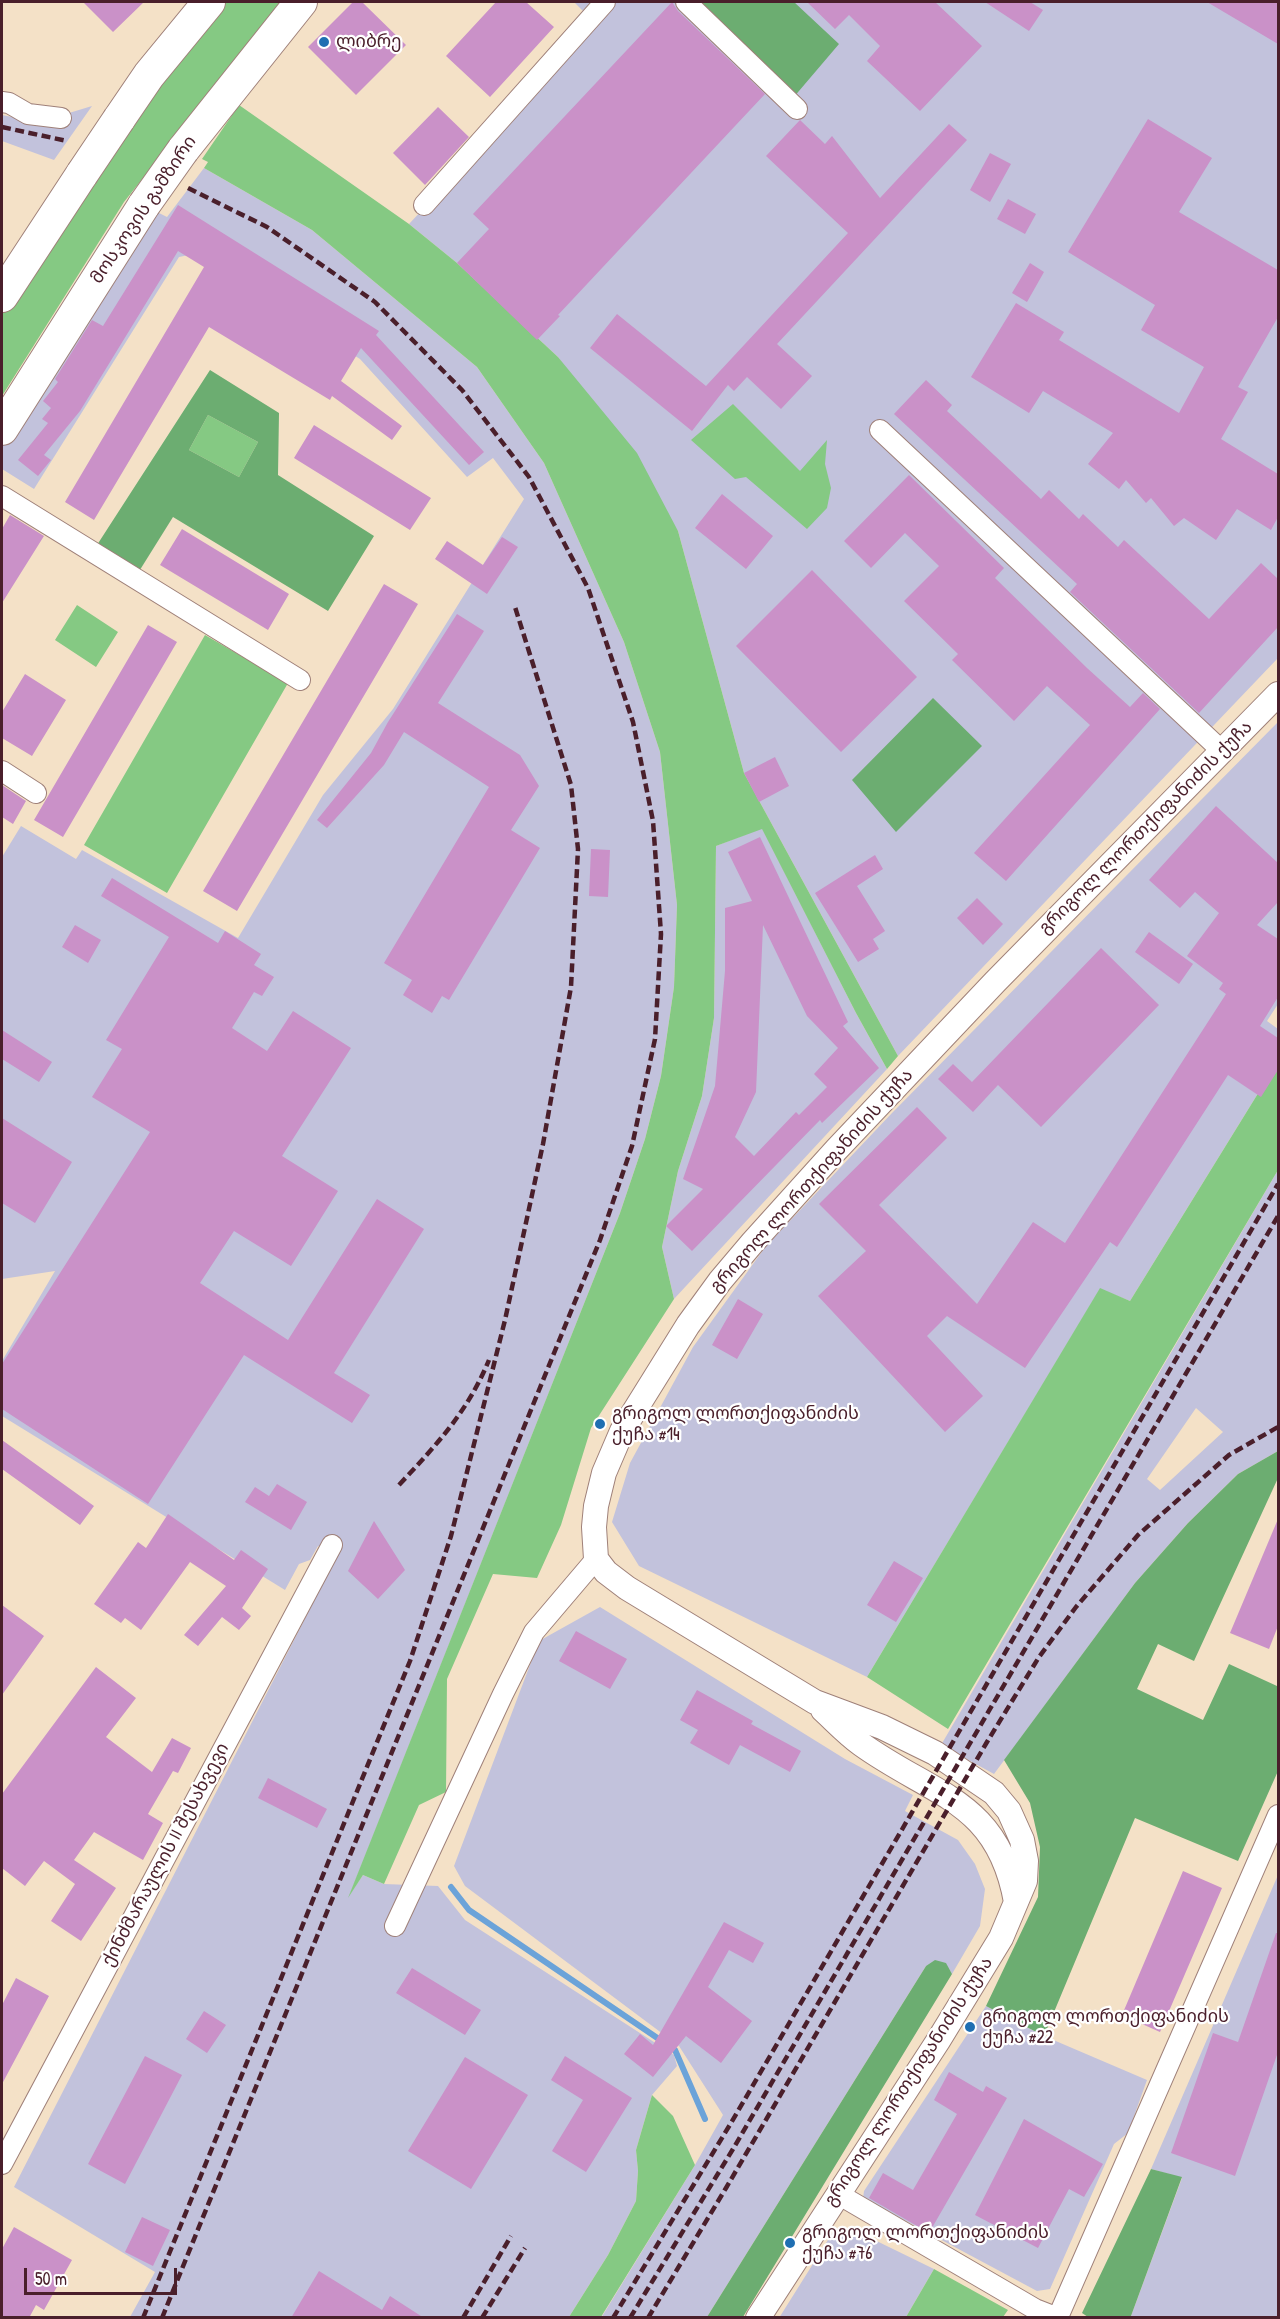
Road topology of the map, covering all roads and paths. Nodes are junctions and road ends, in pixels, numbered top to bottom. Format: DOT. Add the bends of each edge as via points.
graph roads {
  1 [pos="209,2"];
  2 [pos="301,2"];
  3 [pos="605,2"];
  4 [pos="686,2"];
  5 [pos="2,102"];
  6 [pos="797,109"];
  7 [pos="61,118"];
  8 [pos="424,205"];
  9 [pos="2,296"];
  10 [pos="2,429"];
  11 [pos="880,430"];
  12 [pos="2,496"];
  13 [pos="300,680"];
  14 [pos="1278,694"];
  15 [pos="1222,751"];
  16 [pos="2,771"];
  17 [pos="36,793"];
  18 [pos="332,1545"];
  19 [pos="596,1559"];
  20 [pos="1278,1815"];
  21 [pos="395,1926"];
  22 [pos="2,2164"];
  23 [pos="838,2194"];
  24 [pos="1058,2317"];
  25 [pos="758,2318"];
  1 -- 9 [label="main road, bridge" via="149,75"];
  2 -- 10 [label="main road, მოსკოვის გამზირი, bridge" via="144,205"];
  3 -- 8 [label="street"];
  4 -- 6 [label="street"];
  5 -- 7 [label="street" via="28,114"];
  11 -- 15 [label="street"];
  12 -- 13 [label="street"];
  14 -- 15 [label="street, გრიგოლ ლორთქიფანიძის ქუჩა"];
  15 -- 19 [label="street, გრიგოლ ლორთქიფანიძის ქუჩა" via="902,1079 720,1281 621,1431 596,1506"];
  16 -- 17 [label="street"];
  18 -- 22 [label="street, ქინძმარაულის II შესახვევი"];
  19 -- 21 [label="street" via="534,1632"];
  19 -- 23 [label="street, გრიგოლ ლორთქიფანიძის ქუჩა" via="627,1588 815,1702 860,1744 958,1802 999,1846 1011,1876 1016,1904 1001,1938"];
  20 -- 24 [label="street"];
  23 -- 24 [label="street" via="1035,2309"];
  23 -- 25 [label="street, გრიგოლ ლორთქიფანიძის ქუჩა"];
}
